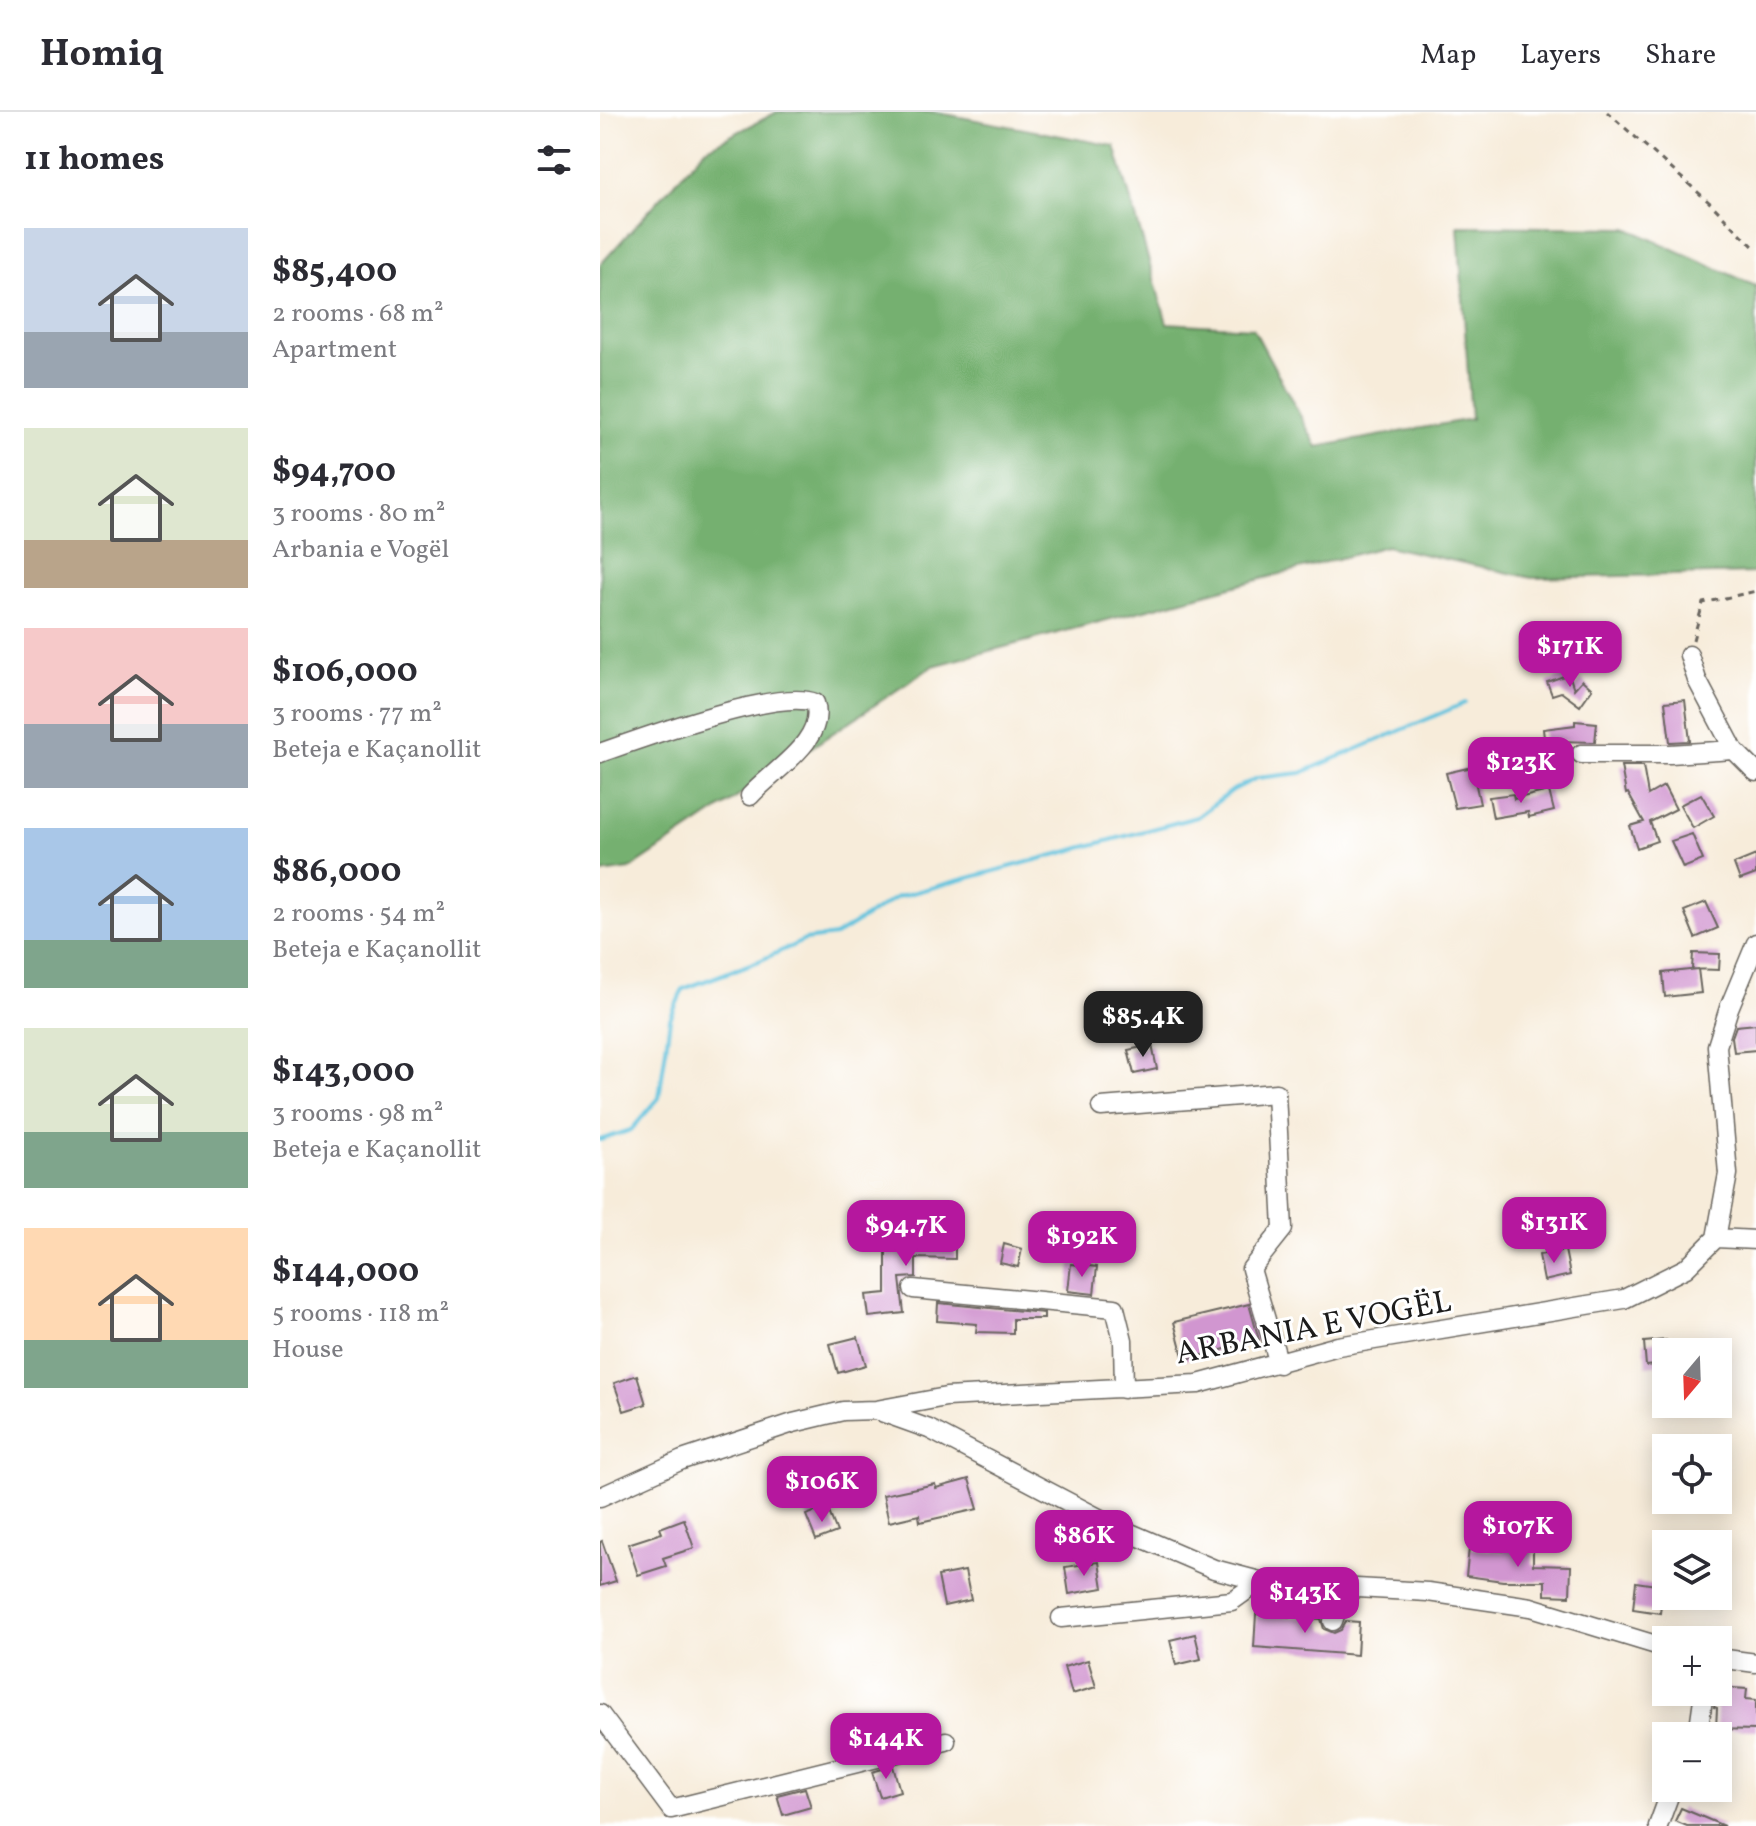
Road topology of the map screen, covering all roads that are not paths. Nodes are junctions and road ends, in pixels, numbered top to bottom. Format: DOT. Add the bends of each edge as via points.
graph roads {
  1 [pos="1689,655"];
  2 [pos="1734,750"];
  3 [pos="600,753"];
  4 [pos="1581,754"];
  5 [pos="1756,772"];
  6 [pos="750,796"];
  7 [pos="1756,943"];
  8 [pos="1101,1107"];
  9 [pos="1716,1238"];
  10 [pos="1756,1240"];
  11 [pos="913,1289"];
  12 [pos="1279,1364"];
  13 [pos="1124,1389"];
  14 [pos="876,1410"];
  15 [pos="600,1497"];
  16 [pos="1260,1581"];
  17 [pos="1345,1587"];
  18 [pos="1061,1618"];
  19 [pos="1333,1621"];
  20 [pos="1652,1644"];
  21 [pos="1732,1660"];
  22 [pos="1756,1663"];
  23 [pos="600,1714"];
  24 [pos="946,1741"];
  25 [pos="1667,1802"];
  26 [pos="1658,1826"];
  1 -- 2 [label="street"];
  2 -- 4 [label="street"];
  2 -- 5 [label="street"];
  3 -- 6 [label="street" via="698,719 776,702 815,703 817,722 810,739"];
  7 -- 9 [label="street" via="1717,1046 1728,1174"];
  8 -- 12 [label="street" via="1276,1093 1283,1229 1251,1269"];
  9 -- 10 [label="street"];
  9 -- 12 [label="street, ARBANIA E VOGËL" via="1686,1268 1624,1299 1338,1346"];
  11 -- 13 [label="street" via="1115,1308 1123,1340"];
  12 -- 13 [label="street, ARBANIA E VOGËL" via="1198,1384"];
  13 -- 14 [label="street, ARBANIA E VOGËL" via="946,1397"];
  14 -- 15 [label="street, ARBANIA E VOGËL" via="843,1411 793,1423 682,1460"];
  14 -- 16 [label="street" via="929,1429 1114,1526 1214,1569"];
  16 -- 17 [label="street"];
  16 -- 18 [label="street" via="1232,1601"];
  17 -- 19 [label="street"];
  17 -- 20 [label="street" via="1531,1607"];
  21 -- 22 [label="street"];
  23 -- 24 [label="street" via="671,1809"];
  25 -- 26 [label="street"];
}
